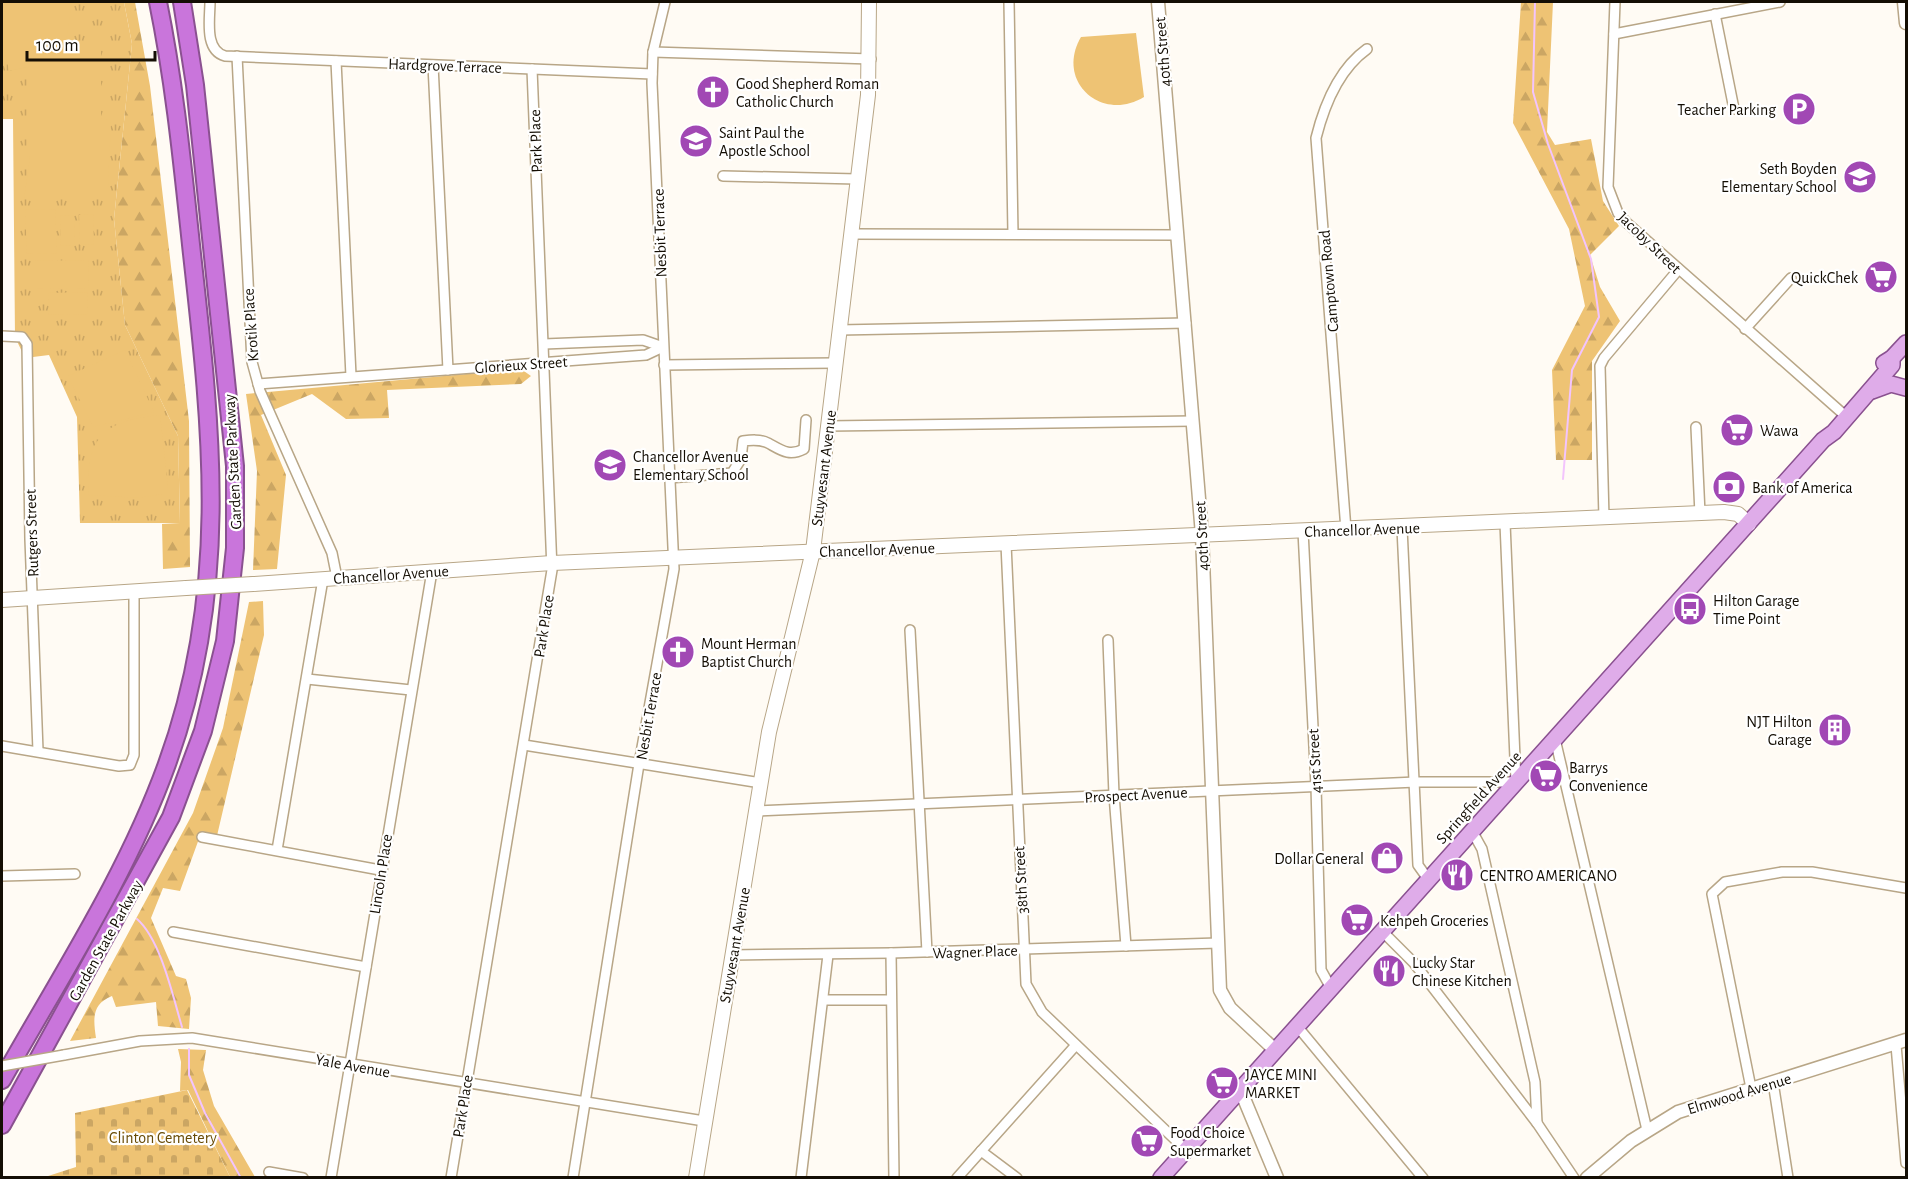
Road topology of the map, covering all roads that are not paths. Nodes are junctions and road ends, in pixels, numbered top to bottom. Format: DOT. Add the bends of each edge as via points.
graph roads {
  1 [pos="158,2"];
  2 [pos="182,2"];
  3 [pos="210,2"];
  4 [pos="665,2"];
  5 [pos="869,2"];
  6 [pos="1009,2"];
  7 [pos="1158,2"];
  8 [pos="1615,2"];
  9 [pos="1780,2"];
  10 [pos="1904,2"];
  11 [pos="1715,14"];
  12 [pos="1906,23"];
  13 [pos="1614,34"];
  14 [pos="1367,49"];
  15 [pos="653,52"];
  16 [pos="237,56"];
  17 [pos="870,59"];
  18 [pos="336,61"];
  19 [pos="433,65"];
  20 [pos="532,69"];
  21 [pos="652,74"];
  22 [pos="1734,108"];
  23 [pos="723,176"];
  24 [pos="857,179"];
  25 [pos="850,234"];
  26 [pos="1013,234"];
  27 [pos="1178,235"];
  28 [pos="1678,270"];
  29 [pos="1791,278"];
  30 [pos="1186,323"];
  31 [pos="1745,329"];
  32 [pos="839,330"];
  33 [pos="2,336"];
  34 [pos="1906,343"];
  35 [pos="544,344"];
  36 [pos="663,347"];
  37 [pos="1892,358"];
  38 [pos="544,362"];
  39 [pos="835,363"];
  40 [pos="664,365"];
  41 [pos="448,370"];
  42 [pos="351,376"];
  43 [pos="258,384"];
  44 [pos="1906,388"];
  45 [pos="1863,398"];
  46 [pos="1841,412"];
  47 [pos="806,420"];
  48 [pos="1193,421"];
  49 [pos="828,426"];
  50 [pos="1696,428"];
  51 [pos="1823,440"];
  52 [pos="669,478"];
  53 [pos="1700,514"];
  54 [pos="1604,518"];
  55 [pos="1505,523"];
  56 [pos="1749,524"];
  57 [pos="1402,528"];
  58 [pos="1346,530"];
  59 [pos="1303,531"];
  60 [pos="1202,535"];
  61 [pos="1006,544"];
  62 [pos="813,551"];
  63 [pos="674,558"];
  64 [pos="552,563"];
  65 [pos="432,571"];
  66 [pos="330,578"];
  67 [pos="134,591"];
  68 [pos="33,597"];
  69 [pos="2,600"];
  70 [pos="910,630"];
  71 [pos="1108,640"];
  72 [pos="307,679"];
  73 [pos="411,690"];
  74 [pos="1555,739"];
  75 [pos="524,745"];
  76 [pos="2,746"];
  77 [pos="38,750"];
  78 [pos="639,764"];
  79 [pos="1416,782"];
  80 [pos="1516,782"];
  81 [pos="761,783"];
  82 [pos="1316,786"];
  83 [pos="1211,791"];
  84 [pos="1114,795"];
  85 [pos="1016,800"];
  86 [pos="919,804"];
  87 [pos="756,811"];
  88 [pos="1472,831"];
  89 [pos="201,837"];
  90 [pos="277,850"];
  91 [pos="380,870"];
  92 [pos="75,874"];
  93 [pos="2,876"];
  94 [pos="1428,879"];
  95 [pos="1906,888"];
  96 [pos="1382,931"];
  97 [pos="173,932"];
  98 [pos="1218,943"];
  99 [pos="1126,946"];
  100 [pos="1024,949"];
  101 [pos="927,952"];
  102 [pos="891,953"];
  103 [pos="732,955"];
  104 [pos="828,955"];
  105 [pos="366,967"];
  106 [pos="1331,988"];
  107 [pos="823,1000"];
  108 [pos="891,1000"];
  109 [pos="1297,1026"];
  110 [pos="1901,1042"];
  111 [pos="1076,1045"];
  112 [pos="1275,1050"];
  113 [pos="351,1064"];
  114 [pos="2,1066"];
  115 [pos="2,1080"];
  116 [pos="1773,1082"];
  117 [pos="466,1084"];
  118 [pos="1751,1088"];
  119 [pos="1240,1089"];
  120 [pos="585,1102"];
  121 [pos="704,1121"];
  122 [pos="1537,1123"];
  123 [pos="2,1125"];
  124 [pos="1647,1130"];
  125 [pos="1186,1150"];
  126 [pos="981,1151"];
  127 [pos="1906,1163"];
  128 [pos="269,1172"];
  129 [pos="303,1178"];
  130 [pos="330,1178"];
  131 [pos="451,1178"];
  132 [pos="573,1178"];
  133 [pos="696,1178"];
  134 [pos="801,1178"];
  135 [pos="894,1178"];
  136 [pos="957,1178"];
  137 [pos="1017,1178"];
  138 [pos="1161,1178"];
  139 [pos="1277,1178"];
  140 [pos="1424,1178"];
  141 [pos="1574,1178"];
  142 [pos="1587,1178"];
  143 [pos="1788,1178"];
  1 -- 115 [label="highway, Garden State Parkway" via="183,166 209,411 212,524 204,618 185,708 153,801 117,874"];
  2 -- 123 [label="highway, Garden State Parkway" via="195,85 235,466 235,548 225,641 203,731 171,817"];
  3 -- 16 [label="street" via="214,50 221,55"];
  4 -- 15 [label="street, Nesbit Terrace"];
  5 -- 17 [label="main road, Stuyvesant Avenue"];
  6 -- 26 [label="street"];
  7 -- 27 [label="street, 40th Street"];
  8 -- 13 [label="street, Jacoby Street"];
  9 -- 11 [label="street"];
  10 -- 12 [label="street"];
  11 -- 13 [label="street"];
  11 -- 22 [label="street"];
  13 -- 28 [label="street, Jacoby Street" via="1608,187 1627,223"];
  14 -- 58 [label="street, Camptown Road" via="1345,69 1316,138"];
  15 -- 17 [label="street"];
  15 -- 21 [label="street, Nesbit Terrace"];
  16 -- 18 [label="street, Hardgrove Terrace"];
  16 -- 43 [label="street, Krotik Place" via="249,337"];
  17 -- 24 [label="main road, Stuyvesant Avenue"];
  18 -- 19 [label="street, Hardgrove Terrace"];
  18 -- 42 [label="street"];
  19 -- 20 [label="street, Hardgrove Terrace"];
  19 -- 41 [label="street"];
  20 -- 21 [label="street, Hardgrove Terrace"];
  20 -- 35 [label="street, Park Place"];
  21 -- 36 [label="street, Nesbit Terrace"];
  23 -- 24 [label="street"];
  24 -- 25 [label="main road, Stuyvesant Avenue"];
  25 -- 26 [label="street"];
  25 -- 32 [label="main road, Stuyvesant Avenue"];
  26 -- 27 [label="street"];
  27 -- 30 [label="street, 40th Street"];
  28 -- 31 [label="street, Jacoby Street"];
  28 -- 54 [label="street" via="1600,366"];
  29 -- 31 [label="street"];
  30 -- 32 [label="street"];
  30 -- 48 [label="street, 40th Street"];
  31 -- 46 [label="street, Jacoby Street"];
  32 -- 39 [label="main road, Stuyvesant Avenue"];
  33 -- 68 [label="street, Rutgers Street" via="22,337 27,344"];
  34 -- 37 [label="main road, Springfield Avenue"];
  35 -- 36 [label="street, Glorieux Street" via="643,340"];
  35 -- 38 [label="street, Park Place"];
  36 -- 38 [label="street, Glorieux Street" via="646,355"];
  36 -- 40 [label="street, Nesbit Terrace"];
  37 -- 45 [label="main road, Springfield Avenue" via="1892,365"];
  37 -- 46 [label="main road, Springfield Avenue"];
  38 -- 41 [label="street, Glorieux Street"];
  38 -- 64 [label="street, Park Place"];
  39 -- 40 [label="street"];
  39 -- 49 [label="main road, Stuyvesant Avenue"];
  40 -- 52 [label="street, Nesbit Terrace"];
  41 -- 42 [label="street, Glorieux Street"];
  42 -- 43 [label="street, Glorieux Street"];
  43 -- 66 [label="street, Krotik Place" via="332,553"];
  44 -- 45 [label="main road" via="1885,385"];
  45 -- 51 [label="main road, Springfield Avenue"];
  46 -- 51 [label="main road, Springfield Avenue"];
  47 -- 52 [label="street" via="804,449 798,452 781,452 766,442 743,441 741,459 732,473"];
  48 -- 49 [label="street"];
  48 -- 60 [label="street, 40th Street"];
  49 -- 62 [label="main road, Stuyvesant Avenue"];
  50 -- 53 [label="street"];
  51 -- 56 [label="main road, Springfield Avenue"];
  52 -- 63 [label="street, Nesbit Terrace"];
  53 -- 54 [label="main road, Chancellor Avenue"];
  53 -- 56 [label="main road, Chancellor Avenue" via="1738,514"];
  54 -- 55 [label="main road, Chancellor Avenue"];
  55 -- 57 [label="main road, Chancellor Avenue"];
  55 -- 80 [label="street"];
  56 -- 74 [label="main road, Springfield Avenue"];
  57 -- 58 [label="main road, Chancellor Avenue"];
  57 -- 79 [label="street"];
  58 -- 59 [label="main road, Chancellor Avenue"];
  59 -- 60 [label="main road, Chancellor Avenue"];
  59 -- 82 [label="street, 41st Street"];
  60 -- 61 [label="main road, Chancellor Avenue"];
  60 -- 83 [label="street, 40th Street"];
  61 -- 62 [label="main road, Chancellor Avenue"];
  61 -- 85 [label="street, 38th Street"];
  62 -- 63 [label="main road, Chancellor Avenue"];
  62 -- 81 [label="main road, Stuyvesant Avenue" via="769,732"];
  63 -- 64 [label="main road, Chancellor Avenue"];
  63 -- 78 [label="street, Nesbit Terrace"];
  64 -- 65 [label="main road, Chancellor Avenue"];
  64 -- 75 [label="street, Park Place"];
  65 -- 66 [label="main road, Chancellor Avenue"];
  65 -- 73 [label="street, Lincoln Place"];
  66 -- 67 [label="main road, Chancellor Avenue, bridge"];
  66 -- 72 [label="street"];
  67 -- 68 [label="main road, Chancellor Avenue"];
  67 -- 77 [label="street" via="135,723 130,765"];
  68 -- 69 [label="main road, Chancellor Avenue"];
  68 -- 77 [label="street, Rutgers Street"];
  70 -- 86 [label="street"];
  71 -- 84 [label="street"];
  72 -- 73 [label="street"];
  72 -- 90 [label="street"];
  73 -- 91 [label="street, Lincoln Place"];
  74 -- 80 [label="main road, Springfield Avenue"];
  74 -- 124 [label="street"];
  75 -- 78 [label="street"];
  75 -- 117 [label="street, Park Place"];
  76 -- 77 [label="street"];
  78 -- 81 [label="street"];
  78 -- 120 [label="street, Nesbit Terrace"];
  79 -- 80 [label="street, Prospect Avenue"];
  79 -- 82 [label="street, Prospect Avenue"];
  79 -- 94 [label="street" via="1418,865"];
  80 -- 88 [label="main road, Springfield Avenue"];
  81 -- 87 [label="main road, Stuyvesant Avenue"];
  82 -- 83 [label="street, Prospect Avenue"];
  82 -- 106 [label="street, 41st Street" via="1321,970"];
  83 -- 84 [label="street, Prospect Avenue"];
  83 -- 98 [label="street, 40th Street"];
  84 -- 85 [label="street, Prospect Avenue"];
  84 -- 99 [label="street"];
  85 -- 86 [label="street, Prospect Avenue"];
  85 -- 100 [label="street, 38th Street"];
  86 -- 87 [label="street, Prospect Avenue"];
  86 -- 101 [label="street"];
  87 -- 103 [label="main road, Stuyvesant Avenue"];
  88 -- 94 [label="main road, Springfield Avenue"];
  88 -- 122 [label="street" via="1482,849 1535,1082"];
  89 -- 90 [label="street"];
  90 -- 91 [label="street"];
  91 -- 105 [label="street, Lincoln Place"];
  92 -- 93 [label="street"];
  94 -- 96 [label="main road, Springfield Avenue"];
  95 -- 118 [label="street" via="1812,872 1782,872 1739,878 1712,894"];
  96 -- 106 [label="main road, Springfield Avenue"];
  96 -- 122 [label="street" via="1414,963"];
  97 -- 105 [label="street"];
  98 -- 99 [label="street, Wagner Place"];
  98 -- 112 [label="street, 40th Street" via="1223,998"];
  99 -- 100 [label="street, Wagner Place"];
  100 -- 101 [label="street, Wagner Place"];
  100 -- 111 [label="street, 38th Street" via="1030,996"];
  101 -- 102 [label="street, Wagner Place"];
  102 -- 104 [label="street, Wagner Place"];
  102 -- 108 [label="street"];
  103 -- 104 [label="street, Wagner Place"];
  103 -- 121 [label="main road, Stuyvesant Avenue"];
  104 -- 107 [label="street"];
  105 -- 113 [label="street, Lincoln Place"];
  106 -- 109 [label="main road, Springfield Avenue"];
  107 -- 108 [label="street"];
  107 -- 134 [label="street"];
  108 -- 135 [label="street"];
  109 -- 112 [label="main road, Springfield Avenue"];
  109 -- 140 [label="street"];
  110 -- 116 [label="street, Elmwood Avenue"];
  110 -- 127 [label="street"];
  111 -- 125 [label="street, 38th Street"];
  111 -- 126 [label="street"];
  112 -- 119 [label="main road, Springfield Avenue"];
  113 -- 114 [label="street, Yale Avenue, bridge" via="192,1038 140,1041"];
  113 -- 117 [label="street, Yale Avenue"];
  113 -- 130 [label="street, Lincoln Place"];
  116 -- 118 [label="street, Elmwood Avenue"];
  116 -- 143 [label="street"];
  117 -- 120 [label="street, Yale Avenue"];
  117 -- 131 [label="street, Park Place"];
  118 -- 124 [label="street, Elmwood Avenue" via="1678,1112"];
  119 -- 125 [label="main road, Springfield Avenue"];
  119 -- 139 [label="street"];
  120 -- 121 [label="street, Yale Avenue"];
  120 -- 132 [label="street, Nesbit Terrace"];
  121 -- 133 [label="main road, Stuyvesant Avenue"];
  122 -- 141 [label="street"];
  124 -- 142 [label="street, Elmwood Avenue"];
  125 -- 138 [label="main road, Springfield Avenue"];
  126 -- 136 [label="street"];
  126 -- 137 [label="street"];
  128 -- 129 [label="street"];
}
